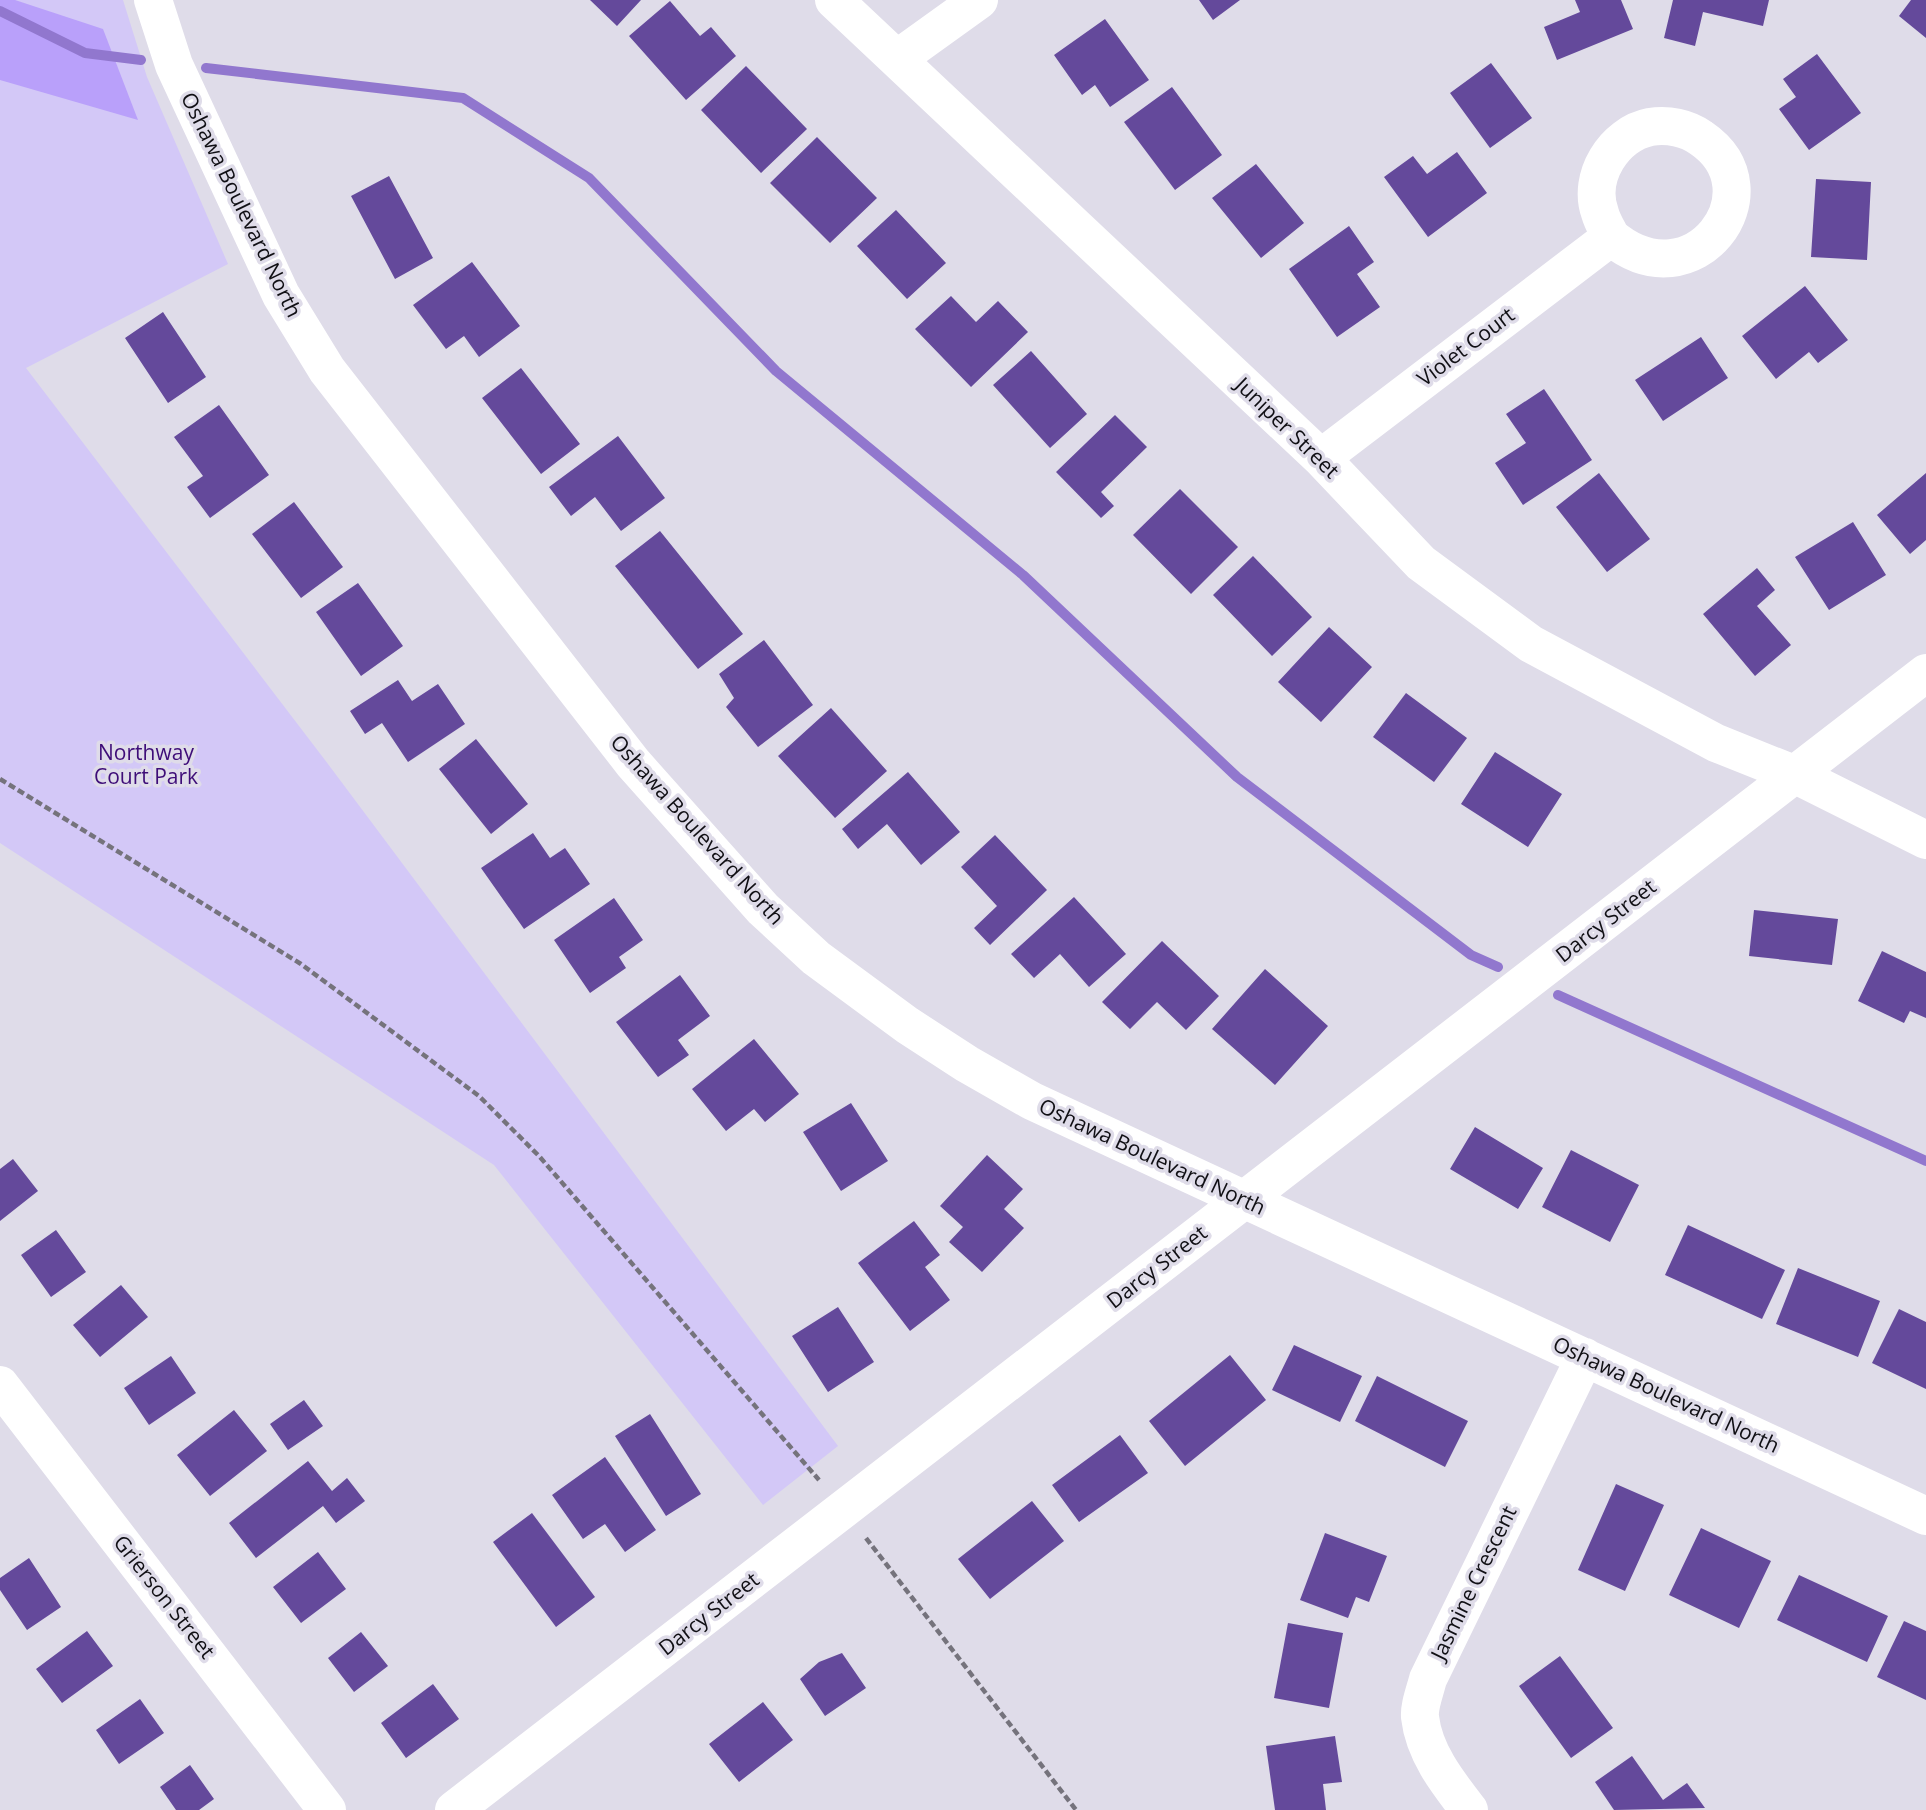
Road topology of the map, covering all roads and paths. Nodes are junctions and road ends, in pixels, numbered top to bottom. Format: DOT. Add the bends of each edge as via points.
graph roads {
  1 [pos="153,0"];
  2 [pos="834,0"];
  3 [pos="979,0"];
  4 [pos="897,60"];
  5 [pos="1611,237"];
  6 [pos="1321,458"];
  7 [pos="1926,673"];
  8 [pos="1796,775"];
  9 [pos="0,779"];
  10 [pos="1926,840"];
  11 [pos="1244,1200"];
  12 [pos="1585,1357"];
  13 [pos="0,1385"];
  14 [pos="844,1510"];
  15 [pos="1926,1516"];
  16 [pos="327,1810"];
  17 [pos="454,1810"];
  18 [pos="1076,1810"];
  19 [pos="1469,1810"];
  1 -- 11 [label="street, Oshawa Boulevard North" via="174,65 281,295 327,370 633,763 762,909 816,958 967,1065 1031,1101"];
  2 -- 4 [label="street, Juniper Street"];
  3 -- 4 [label="street"];
  4 -- 6 [label="street, Juniper Street"];
  5 -- 6 [label="street, Violet Court"];
  6 -- 8 [label="street, Juniper Street" via="1421,563 1531,644 1716,743"];
  7 -- 8 [label="street, Darcy Street"];
  8 -- 10 [label="street, Juniper Street"];
  8 -- 11 [label="street, Darcy Street"];
  9 -- 14 [label="path" via="301,964 479,1096 539,1156"];
  11 -- 12 [label="street, Oshawa Boulevard North"];
  11 -- 14 [label="street, Darcy Street"];
  12 -- 15 [label="street, Oshawa Boulevard North"];
  12 -- 19 [label="street, Jasmine Crescent" via="1428,1679 1420,1715 1427,1746"];
  13 -- 16 [label="street, Grierson Street"];
  14 -- 17 [label="street, Darcy Street"];
  14 -- 18 [label="path"];
}
